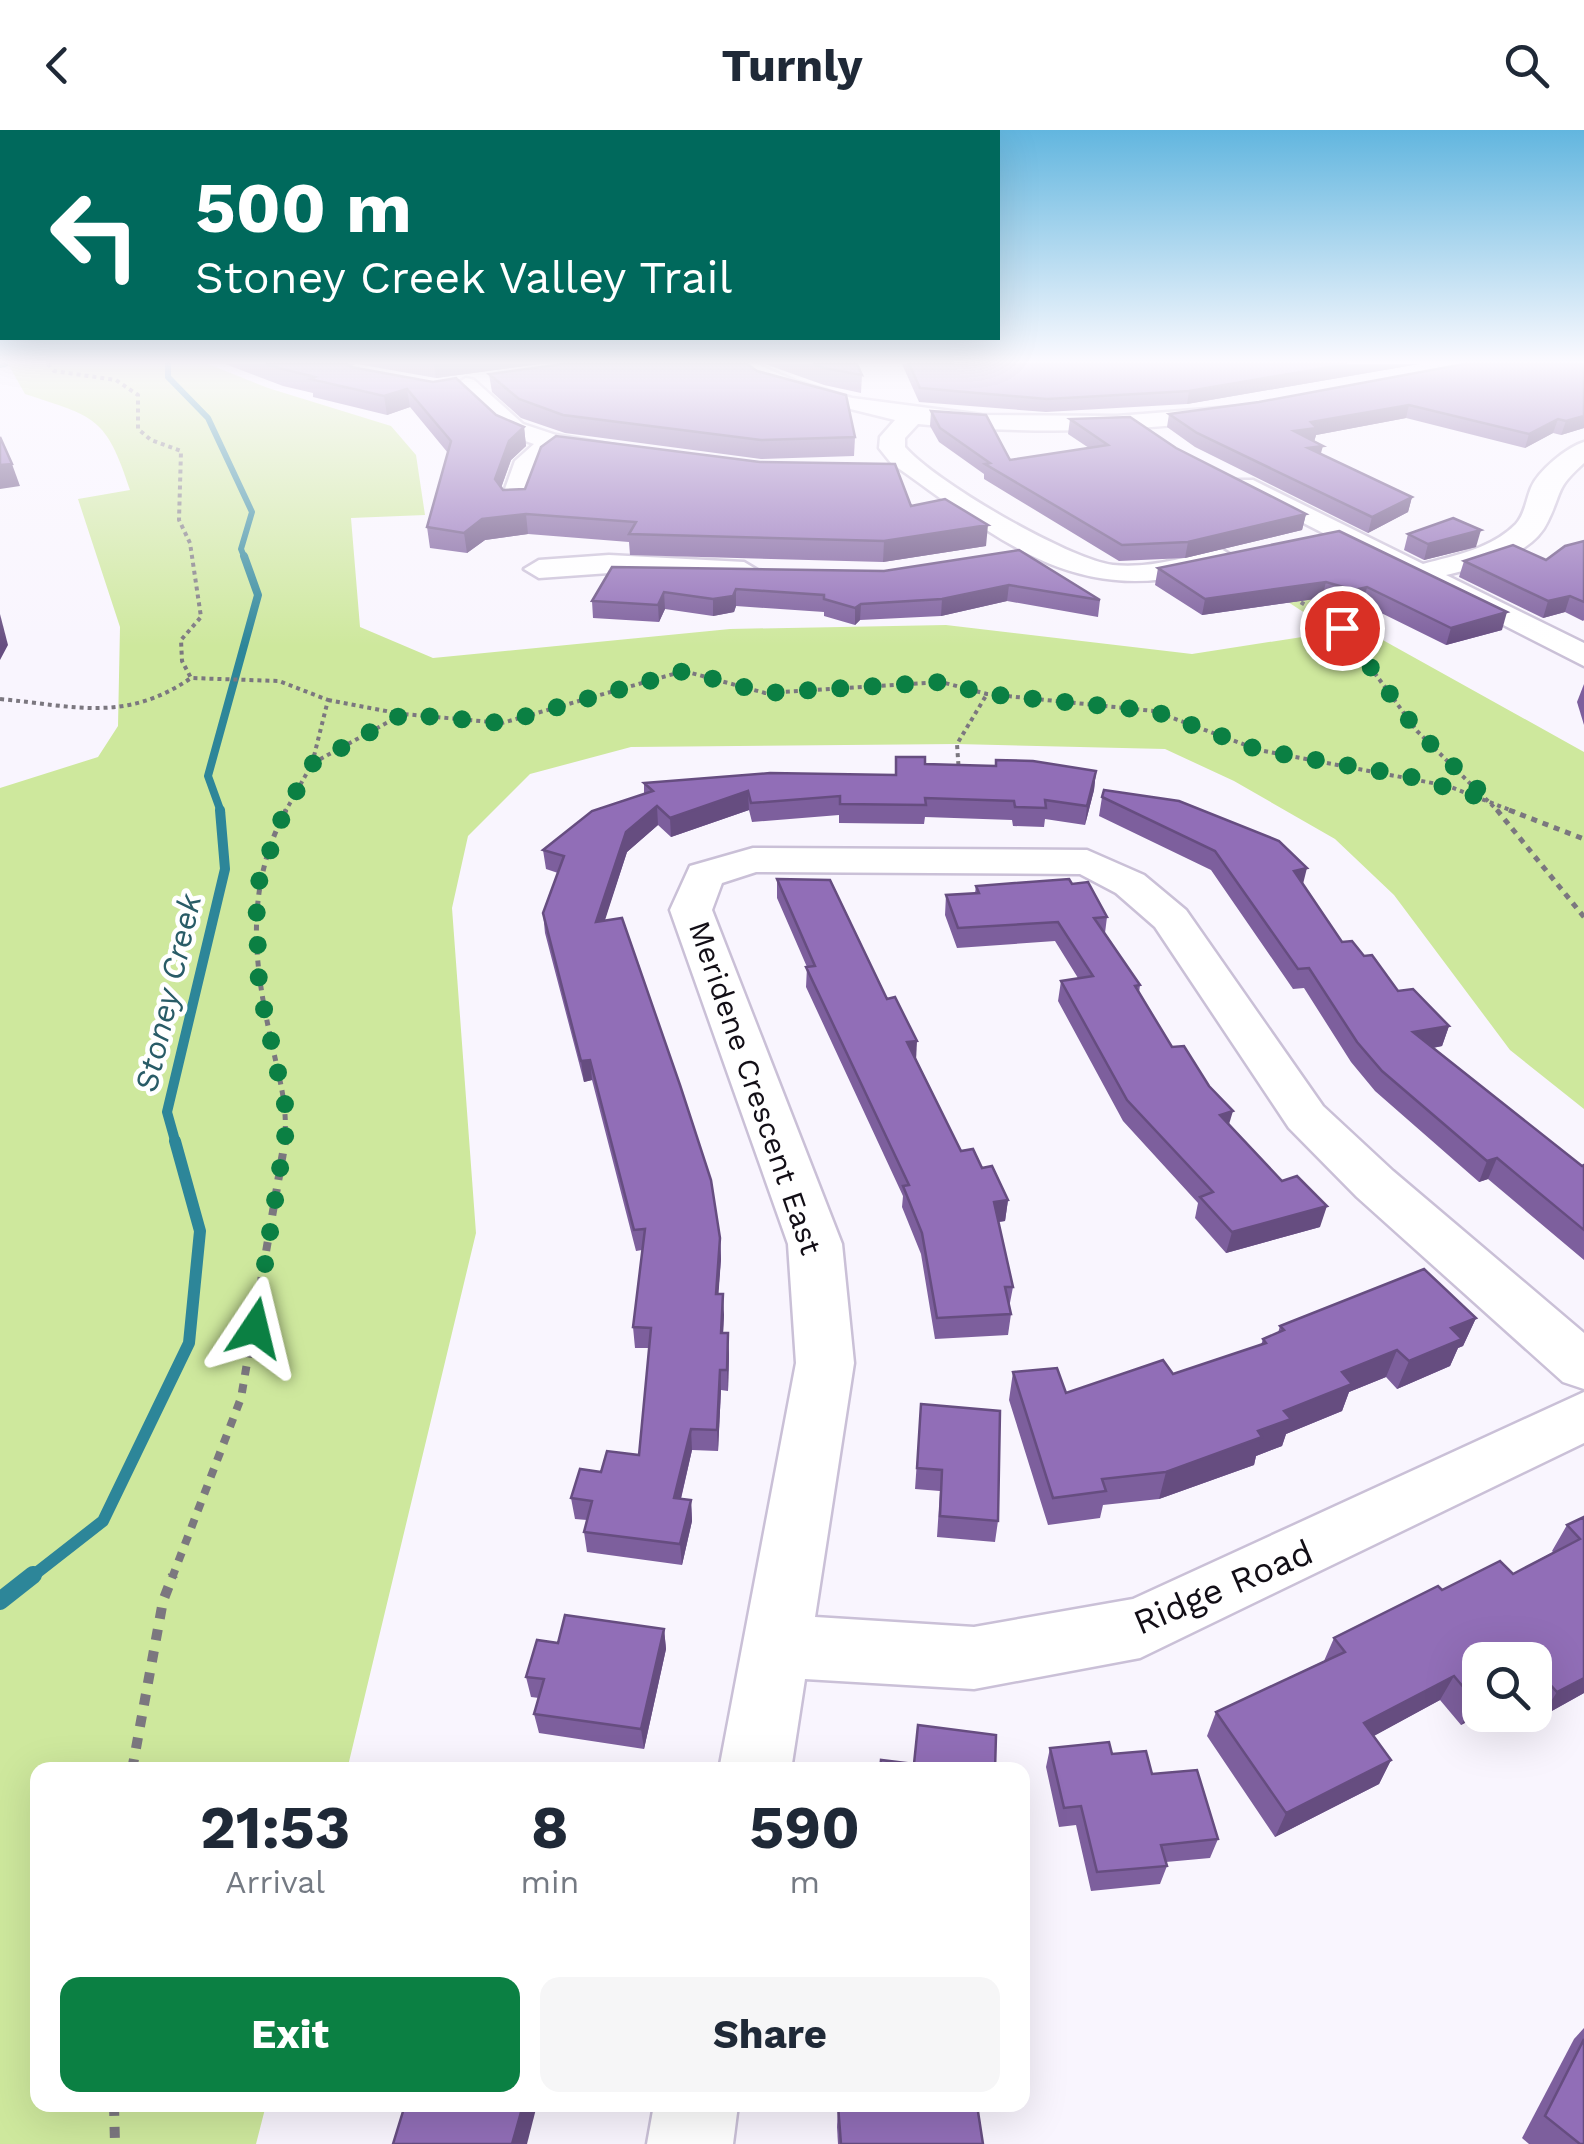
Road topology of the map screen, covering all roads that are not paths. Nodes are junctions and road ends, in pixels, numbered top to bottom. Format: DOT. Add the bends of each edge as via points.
graph roads {
  1 [pos="532,458"];
  2 [pos="903,458"];
  3 [pos="1575,458"];
  4 [pos="909,464"];
  5 [pos="880,468"];
  6 [pos="1218,473"];
  7 [pos="515,500"];
  8 [pos="1336,534"];
  9 [pos="1287,544"];
  10 [pos="1042,549"];
  11 [pos="1004,556"];
  12 [pos="1237,559"];
  13 [pos="538,569"];
  14 [pos="778,573"];
  15 [pos="1416,574"];
  16 [pos="1584,656"];
  17 [pos="1584,1366"];
  18 [pos="1584,1416"];
  19 [pos="776,1646"];
  20 [pos="756,1762"];
  21 [pos="695,2112"];
  22 [pos="690,2144"];
  1 -- 7 [label="street"];
  2 -- 4 [label="street"];
  3 -- 15 [label="street" via="1546,483 1534,522 1515,540 1490,554"];
  4 -- 5 [label="street"];
  4 -- 10 [label="street"];
  6 -- 8 [label="street"];
  8 -- 9 [label="street"];
  8 -- 15 [label="street"];
  10 -- 11 [label="street"];
  10 -- 12 [label="street" via="1116,574"];
  13 -- 14 [label="street" via="609,564"];
  15 -- 16 [label="street"];
  17 -- 19 [label="street, Meridene Crescent East" via="1306,1117 1171,919 1130,884 1087,862 754,860 704,875 691,910 815,1244 826,1363"];
  18 -- 19 [label="street, Ridge Road" via="1140,1628 974,1658"];
  19 -- 20 [label="street, Meridene Crescent East"];
  21 -- 22 [label="street"];
}
